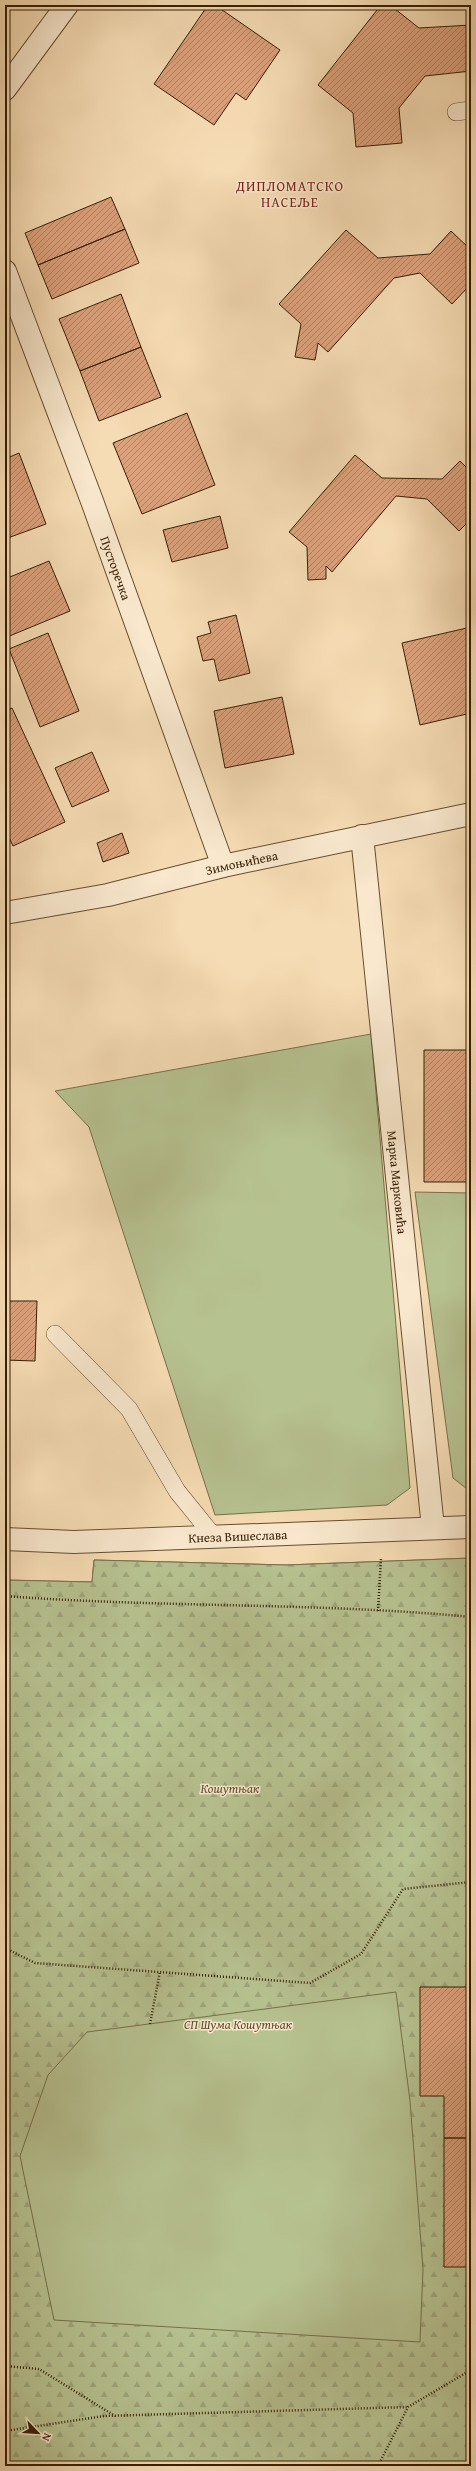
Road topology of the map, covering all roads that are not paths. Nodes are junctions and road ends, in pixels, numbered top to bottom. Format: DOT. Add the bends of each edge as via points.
graph roads {
  1 [pos="67,5"];
  2 [pos="5,89"];
  3 [pos="5,271"];
  4 [pos="471,814"];
  5 [pos="362,836"];
  6 [pos="223,866"];
  7 [pos="8,907"];
  8 [pos="55,1334"];
  9 [pos="471,1527"];
  10 [pos="433,1528"];
  11 [pos="215,1538"];
  12 [pos="5,1539"];
  1 -- 2 [label="street"];
  3 -- 6 [label="street, Пусторечка" via="92,501"];
  4 -- 5 [label="street, Зимоњићева"];
  5 -- 6 [label="street, Зимоњићева"];
  5 -- 10 [label="street, Марка Марковића"];
  6 -- 7 [label="street, Зимоњићева" via="108,895"];
  8 -- 11 [label="lane" via="129,1409 177,1491"];
  9 -- 10 [label="street, Кнеза Вишеслава"];
  10 -- 11 [label="street, Кнеза Вишеслава"];
  11 -- 12 [label="street, Кнеза Вишеслава" via="74,1542"];
}
